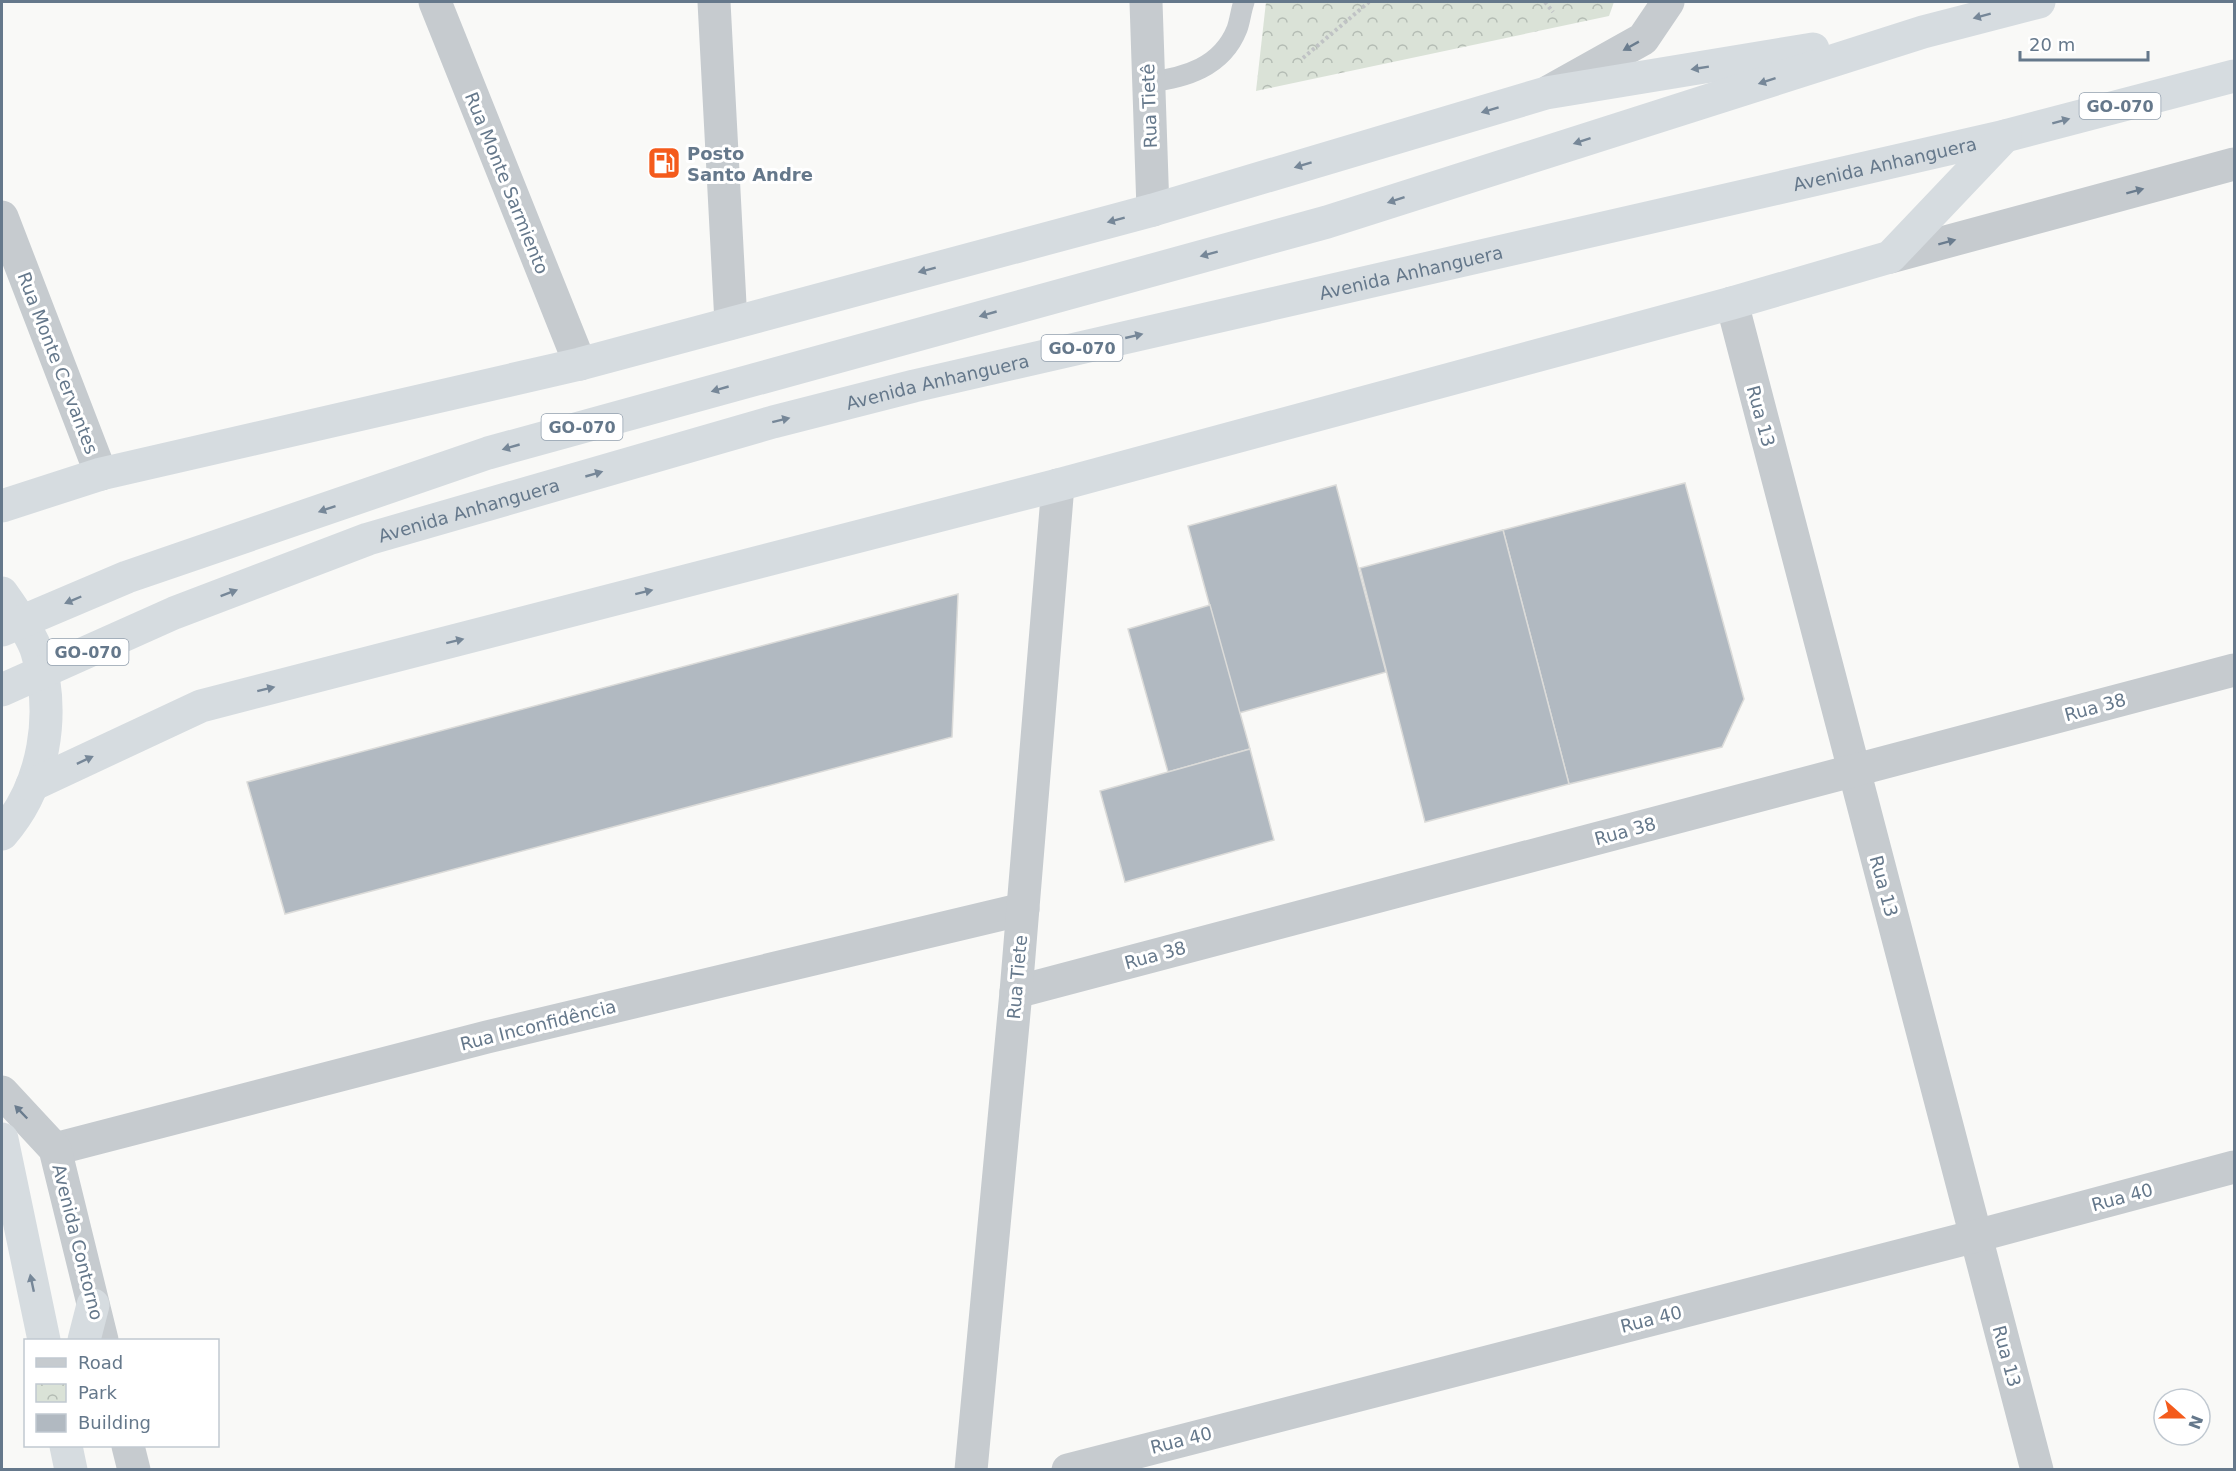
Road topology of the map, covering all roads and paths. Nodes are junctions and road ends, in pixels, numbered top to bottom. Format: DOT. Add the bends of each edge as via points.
graph roads {
  1 [pos="435,2"];
  2 [pos="714,2"];
  3 [pos="1146,2"];
  4 [pos="1244,2"];
  5 [pos="1369,2"];
  6 [pos="1545,2"];
  7 [pos="1668,2"];
  8 [pos="2039,2"];
  9 [pos="1553,12"];
  10 [pos="1923,32"];
  11 [pos="1303,58"];
  12 [pos="2235,76"];
  13 [pos="1149,82"];
  14 [pos="1546,93"];
  15 [pos="2005,135"];
  16 [pos="2235,164"];
  17 [pos="1153,210"];
  18 [pos="2,217"];
  19 [pos="1890,257"];
  20 [pos="1732,303"];
  21 [pos="730,323"];
  22 [pos="580,364"];
  23 [pos="101,474"];
  24 [pos="1058,485"];
  25 [pos="2,506"];
  26 [pos="2,593"];
  27 [pos="2,630"];
  28 [pos="2235,670"];
  29 [pos="2,690"];
  30 [pos="1854,770"];
  31 [pos="32,785"];
  32 [pos="2,834"];
  33 [pos="1023,909"];
  34 [pos="1016,992"];
  35 [pos="2,1092"];
  36 [pos="2,1139"];
  37 [pos="55,1149"];
  38 [pos="2235,1167"];
  39 [pos="1976,1236"];
  40 [pos="93,1305"];
  41 [pos="44,1339"];
  42 [pos="84,1339"];
  43 [pos="102,1339"];
  44 [pos="66,1447"];
  45 [pos="128,1447"];
  46 [pos="71,1470"];
  47 [pos="134,1470"];
  48 [pos="971,1470"];
  49 [pos="1068,1470"];
  50 [pos="2037,1470"];
  1 -- 22 [label="street, Rua Monte Sarmiento"];
  2 -- 21 [label="street"];
  3 -- 13 [label="street, Rua Tietê"];
  4 -- 13 [label="lane" via="1237,30 1221,54 1178,78"];
  5 -- 11 [label="path"];
  6 -- 9 [label="path"];
  7 -- 14 [label="street, one-way" via="1643,39"];
  8 -- 10 [label="highway, GO-070, one-way"];
  10 -- 14 [label="highway, one-way"];
  10 -- 27 [label="highway, GO-070, one-way" via="1327,222 488,453 127,577"];
  15 -- 12 [label="highway, Avenida Anhanguera / GO-070, one-way"];
  13 -- 17 [label="street, Rua Tietê"];
  14 -- 17 [label="highway, one-way"];
  15 -- 19 [label="highway, Avenida Anhanguera"];
  29 -- 15 [label="highway, Avenida Anhanguera / GO-070, one-way" via="174,614 368,540 773,422 914,386"];
  19 -- 16 [label="street, one-way"];
  17 -- 21 [label="highway, one-way"];
  18 -- 23 [label="street, Rua Monte Cervantes"];
  19 -- 20 [label="highway"];
  20 -- 24 [label="highway"];
  20 -- 30 [label="street, Rua 13"];
  21 -- 22 [label="highway"];
  22 -- 23 [label="highway"];
  23 -- 25 [label="highway"];
  31 -- 24 [label="highway, one-way" via="201,706"];
  24 -- 33 [label="street, Rua Tiete"];
  26 -- 31 [label="highway" via="37,650 47,703 43,751"];
  28 -- 30 [label="street, Rua 38"];
  30 -- 34 [label="street, Rua 38"];
  30 -- 39 [label="street, Rua 13"];
  31 -- 32 [label="highway"];
  33 -- 34 [label="street, Rua Tiete"];
  33 -- 37 [label="street, Rua Inconfidência" via="487,1037"];
  34 -- 48 [label="street, Rua Tiete"];
  37 -- 35 [label="street, Avenida Contorno, one-way"];
  41 -- 36 [label="highway, one-way"];
  37 -- 40 [label="street, Avenida Contorno"];
  38 -- 39 [label="street, Rua 40"];
  39 -- 49 [label="street, Rua 40"];
  39 -- 50 [label="street, Rua 13"];
  40 -- 42 [label="highway"];
  40 -- 43 [label="street, Avenida Contorno"];
  44 -- 46 [label="highway"];
  45 -- 47 [label="street"];
}
